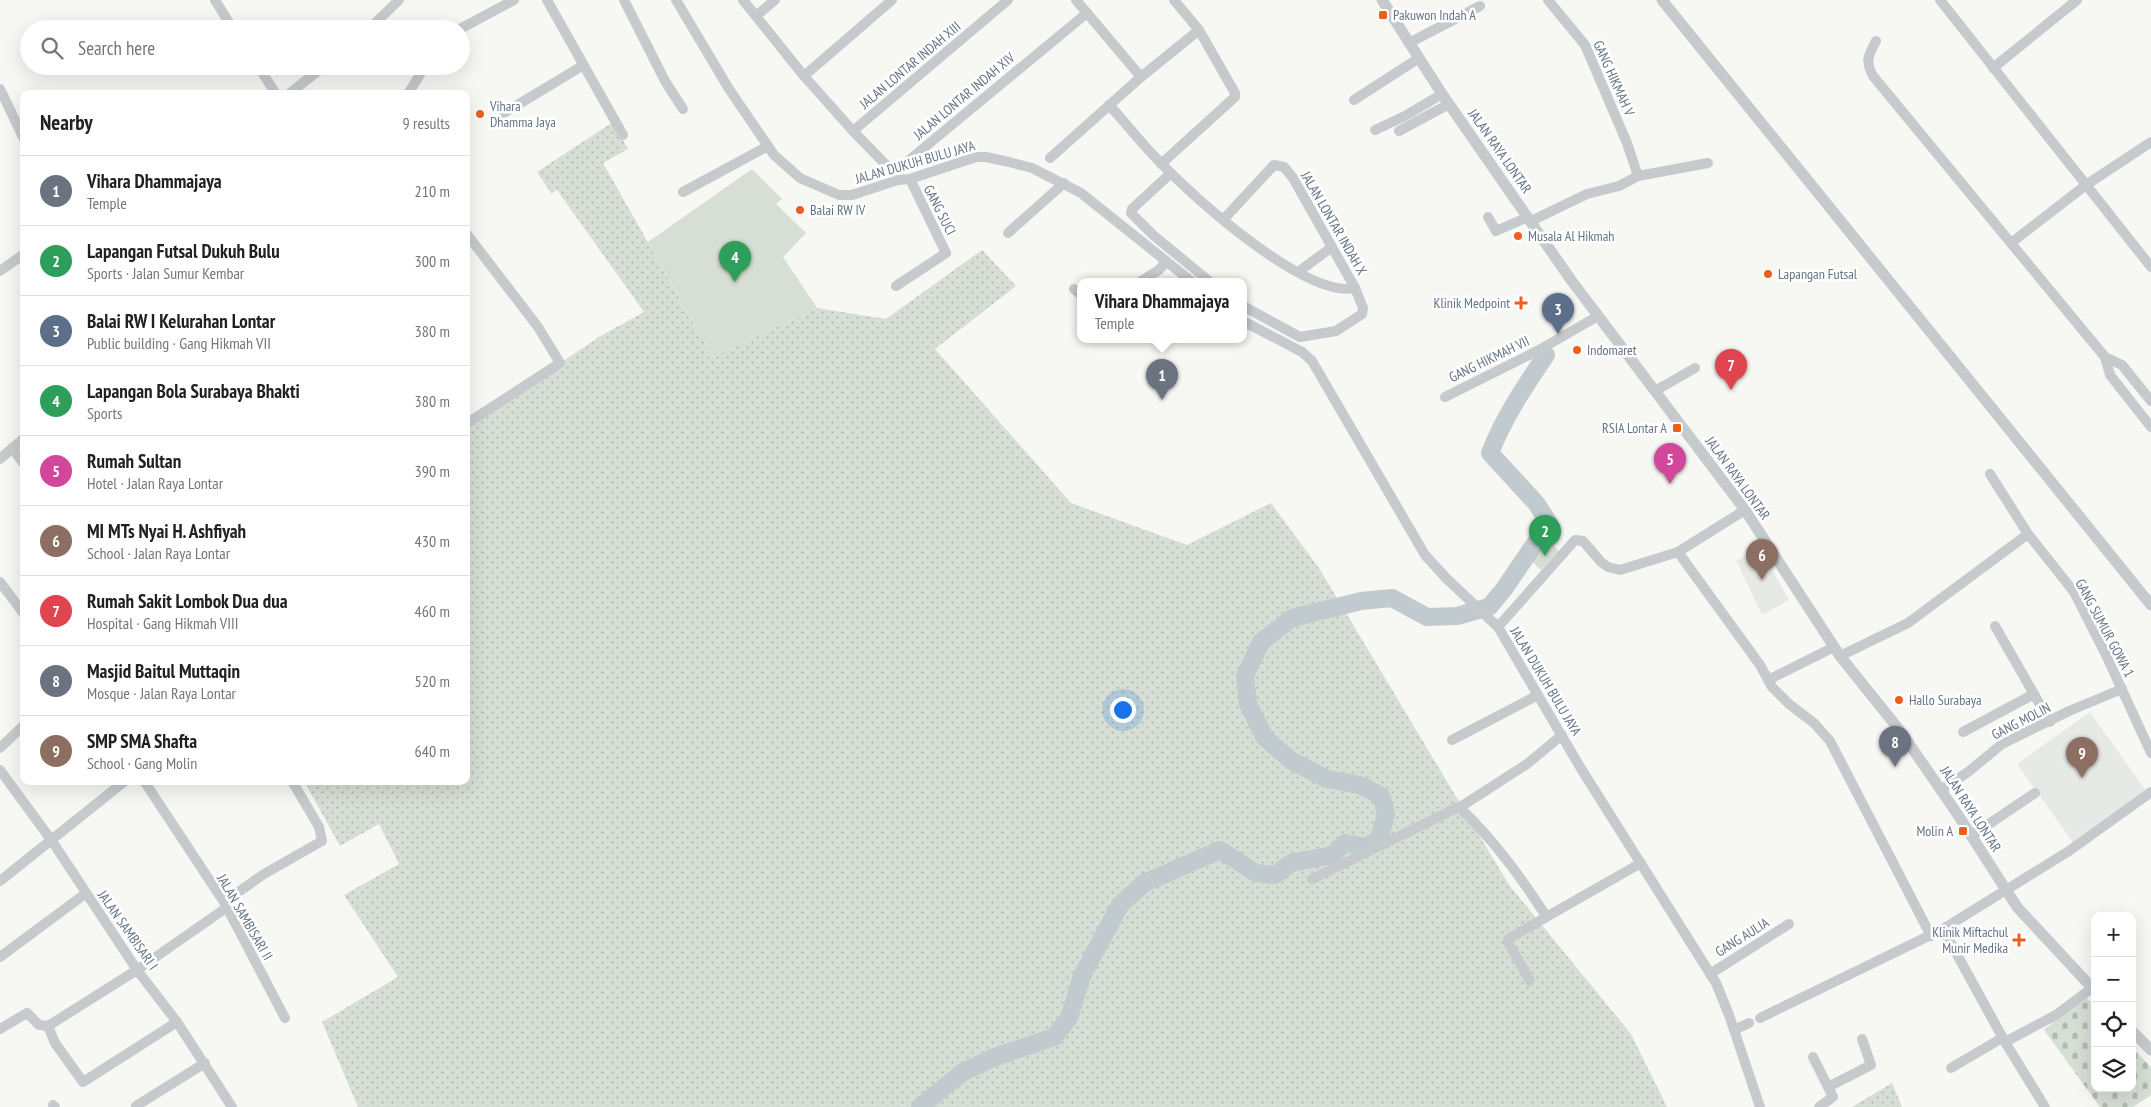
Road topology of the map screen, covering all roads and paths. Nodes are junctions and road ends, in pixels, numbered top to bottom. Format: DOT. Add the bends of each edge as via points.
graph roads {
  1 [pos="215,0"];
  2 [pos="400,0"];
  3 [pos="514,0"];
  4 [pos="547,0"];
  5 [pos="624,0"];
  6 [pos="676,0"];
  7 [pos="743,0"];
  8 [pos="775,0"];
  9 [pos="892,0"];
  10 [pos="1008,0"];
  11 [pos="1076,0"];
  12 [pos="1174,0"];
  13 [pos="1382,0"];
  14 [pos="1548,0"];
  15 [pos="1662,0"];
  16 [pos="1940,0"];
  17 [pos="2077,0"];
  18 [pos="1480,6"];
  19 [pos="1087,12"];
  20 [pos="756,16"];
  21 [pos="227,20"];
  22 [pos="379,20"];
  23 [pos="470,24"];
  24 [pos="1199,30"];
  25 [pos="1876,42"];
  26 [pos="1409,43"];
  27 [pos="1416,60"];
  28 [pos="582,66"];
  29 [pos="1993,68"];
  30 [pos="264,75"];
  31 [pos="313,75"];
  32 [pos="420,75"];
  33 [pos="804,76"];
  34 [pos="1141,77"];
  35 [pos="0,90"];
  36 [pos="273,90"];
  37 [pos="294,90"];
  38 [pos="410,90"];
  39 [pos="1442,94"];
  40 [pos="1354,100"];
  41 [pos="1109,104"];
  42 [pos="1449,104"];
  43 [pos="683,109"];
  44 [pos="504,113"];
  45 [pos="1375,130"];
  46 [pos="20,131"];
  47 [pos="852,131"];
  48 [pos="1399,131"];
  49 [pos="623,135"];
  50 [pos="2151,142"];
  51 [pos="768,146"];
  52 [pos="1050,158"];
  53 [pos="1708,163"];
  54 [pos="1161,164"];
  55 [pos="1171,173"];
  56 [pos="1638,176"];
  57 [pos="910,179"];
  58 [pos="1064,183"];
  59 [pos="2086,185"];
  60 [pos="683,192"];
  61 [pos="1488,217"];
  62 [pos="1529,219"];
  63 [pos="1223,220"];
  64 [pos="1008,233"];
  65 [pos="470,238"];
  66 [pos="2010,243"];
  67 [pos="1332,247"];
  68 [pos="20,257"];
  69 [pos="1166,261"];
  70 [pos="2151,267"];
  71 [pos="0,272"];
  72 [pos="1298,272"];
  73 [pos="1146,278"];
  74 [pos="1187,278"];
  75 [pos="1205,278"];
  76 [pos="896,286"];
  77 [pos="1355,288"];
  78 [pos="1247,308"];
  79 [pos="1598,316"];
  80 [pos="1247,323"];
  81 [pos="2105,357"];
  82 [pos="1695,368"];
  83 [pos="1654,391"];
  84 [pos="1444,396"];
  85 [pos="2151,401"];
  86 [pos="470,421"];
  87 [pos="2151,428"];
  88 [pos="20,441"];
  89 [pos="12,448"];
  90 [pos="1,455"];
  91 [pos="20,459"];
  92 [pos="1990,474"];
  93 [pos="1745,510"];
  94 [pos="2028,534"];
  95 [pos="1678,552"];
  96 [pos="0,582"];
  97 [pos="2151,605"];
  98 [pos="20,609"];
  99 [pos="1995,626"];
  100 [pos="1498,627"];
  101 [pos="1837,652"];
  102 [pos="1768,680"];
  103 [pos="2122,689"];
  104 [pos="1538,694"];
  105 [pos="2034,694"];
  106 [pos="2050,722"];
  107 [pos="20,729"];
  108 [pos="1963,732"];
  109 [pos="1562,735"];
  110 [pos="1452,740"];
  111 [pos="0,748"];
  112 [pos="2151,753"];
  113 [pos="0,770"];
  114 [pos="120,785"];
  115 [pos="147,785"];
  116 [pos="294,785"];
  117 [pos="1941,790"];
  118 [pos="2151,792"];
  119 [pos="2035,793"];
  120 [pos="1459,806"];
  121 [pos="1971,836"];
  122 [pos="52,841"];
  123 [pos="1641,863"];
  124 [pos="1312,879"];
  125 [pos="0,882"];
  126 [pos="2006,891"];
  127 [pos="85,894"];
  128 [pos="225,905"];
  129 [pos="1546,916"];
  130 [pos="1789,924"];
  131 [pos="1943,929"];
  132 [pos="1931,936"];
  133 [pos="0,957"];
  134 [pos="137,970"];
  135 [pos="1710,974"];
  136 [pos="1530,981"];
  137 [pos="2091,986"];
  138 [pos="2091,991"];
  139 [pos="285,1018"];
  140 [pos="1760,1018"];
  141 [pos="177,1022"];
  142 [pos="1749,1023"];
  143 [pos="48,1026"];
  144 [pos="0,1029"];
  145 [pos="1734,1030"];
  146 [pos="2136,1034"];
  147 [pos="1862,1039"];
  148 [pos="2003,1040"];
  149 [pos="2151,1050"];
  150 [pos="1813,1057"];
  151 [pos="205,1063"];
  152 [pos="1951,1068"];
  153 [pos="1828,1087"];
  154 [pos="136,1106"];
  155 [pos="232,1107"];
  156 [pos="1760,1107"];
  157 [pos="1819,1107"];
  158 [pos="2045,1107"];
  1 -- 21 [label="street"];
  2 -- 22 [label="street"];
  3 -- 23 [label="street"];
  4 -- 28 [label="street"];
  5 -- 43 [label="street" via="665,81"];
  6 -- 51 [label="street, JALAN DUKUH BULU JAYA" via="729,89"];
  7 -- 20 [label="street, JALAN LONTAR INDAH XIV"];
  8 -- 20 [label="street"];
  9 -- 33 [label="street"];
  10 -- 47 [label="street, JALAN LONTAR INDAH XIII"];
  11 -- 19 [label="street"];
  12 -- 24 [label="street"];
  13 -- 26 [label="street, JALAN RAYA LONTAR"];
  14 -- 56 [label="street, GANG HIKMAH V" via="1586,45"];
  15 -- 97 [label="street"];
  16 -- 29 [label="street"];
  17 -- 29 [label="street"];
  18 -- 26 [label="street"];
  19 -- 34 [label="street"];
  19 -- 47 [label="street, JALAN LONTAR INDAH XIV" via="902,166 888,167"];
  20 -- 33 [label="street, JALAN LONTAR INDAH XIV"];
  24 -- 34 [label="street"];
  24 -- 54 [label="street" via="1235,93 1234,97"];
  25 -- 66 [label="street" via="1867,65 1873,76"];
  26 -- 27 [label="street, JALAN RAYA LONTAR"];
  27 -- 39 [label="street, JALAN RAYA LONTAR"];
  27 -- 40 [label="street"];
  28 -- 44 [label="street"];
  28 -- 49 [label="street"];
  29 -- 59 [label="street"];
  30 -- 36 [label="street"];
  31 -- 37 [label="street"];
  32 -- 38 [label="street"];
  33 -- 47 [label="street, JALAN LONTAR INDAH XIV"];
  34 -- 41 [label="street"];
  35 -- 46 [label="street"];
  39 -- 42 [label="street, JALAN RAYA LONTAR"];
  39 -- 45 [label="street"];
  41 -- 52 [label="street"];
  41 -- 54 [label="street, JALAN LONTAR INDAH X"];
  42 -- 48 [label="street"];
  42 -- 62 [label="street, JALAN RAYA LONTAR"];
  50 -- 59 [label="street"];
  51 -- 57 [label="street, JALAN DUKUH BULU JAYA" via="800,178 839,195 852,195"];
  51 -- 60 [label="street"];
  53 -- 56 [label="street"];
  54 -- 55 [label="street, JALAN LONTAR INDAH X"];
  55 -- 63 [label="street, JALAN LONTAR INDAH X"];
  55 -- 75 [label="street" via="1132,209 1133,217"];
  56 -- 62 [label="street"];
  57 -- 58 [label="street, JALAN DUKUH BULU JAYA" via="981,156 1032,168"];
  57 -- 76 [label="street, GANG SUCI" via="946,253"];
  58 -- 64 [label="street"];
  58 -- 69 [label="street, JALAN DUKUH BULU JAYA"];
  59 -- 66 [label="street"];
  59 -- 70 [label="street"];
  61 -- 62 [label="street" via="1496,231"];
  62 -- 79 [label="street, JALAN RAYA LONTAR"];
  63 -- 67 [label="street, JALAN LONTAR INDAH X" via="1274,165 1280,164 1294,178"];
  63 -- 72 [label="street, JALAN LONTAR INDAH X"];
  65 -- 86 [label="street" via="538,327 560,363"];
  66 -- 81 [label="street"];
  67 -- 72 [label="street"];
  67 -- 77 [label="street, JALAN LONTAR INDAH X"];
  68 -- 71 [label="street"];
  69 -- 73 [label="street"];
  69 -- 74 [label="street, JALAN DUKUH BULU JAYA"];
  72 -- 77 [label="street, JALAN LONTAR INDAH X" via="1337,289"];
  77 -- 78 [label="street" via="1363,308 1362,314 1336,331 1309,337 1300,337"];
  79 -- 83 [label="street, JALAN RAYA LONTAR"];
  79 -- 84 [label="street, GANG HIKMAH VII" via="1539,350"];
  80 -- 100 [label="street, JALAN DUKUH BULU JAYA" via="1302,352 1312,361 1425,555"];
  81 -- 85 [label="street" via="2122,365"];
  81 -- 87 [label="street" via="2110,375"];
  82 -- 83 [label="street"];
  83 -- 93 [label="street, JALAN RAYA LONTAR"];
  88 -- 89 [label="street"];
  89 -- 90 [label="street"];
  89 -- 91 [label="street"];
  92 -- 94 [label="street, GANG SUMUR GOWA 1"];
  93 -- 95 [label="street"];
  93 -- 101 [label="street, JALAN RAYA LONTAR"];
  94 -- 101 [label="street" via="1908,622"];
  94 -- 103 [label="street, GANG SUMUR GOWA 1" via="2074,592"];
  95 -- 100 [label="street" via="1616,569 1601,562 1583,540 1577,538"];
  95 -- 102 [label="street"];
  96 -- 98 [label="street"];
  99 -- 105 [label="street"];
  100 -- 104 [label="street, JALAN DUKUH BULU JAYA"];
  101 -- 102 [label="street"];
  101 -- 117 [label="street, JALAN RAYA LONTAR" via="1901,732"];
  102 -- 132 [label="street" via="1779,696 1814,723 1830,741"];
  103 -- 106 [label="street, GANG MOLIN"];
  103 -- 112 [label="street, GANG SUMUR GOWA 1"];
  104 -- 109 [label="street, JALAN DUKUH BULU JAYA"];
  104 -- 110 [label="street"];
  105 -- 106 [label="street"];
  105 -- 108 [label="street"];
  106 -- 117 [label="street, GANG MOLIN" via="2002,744"];
  107 -- 111 [label="street"];
  109 -- 120 [label="street" via="1527,764"];
  109 -- 123 [label="street, JALAN DUKUH BULU JAYA"];
  113 -- 122 [label="street, JALAN SAMBISARI I"];
  114 -- 122 [label="street"];
  115 -- 128 [label="street, JALAN SAMBISARI II"];
  116 -- 128 [label="street" via="319,827 322,841 264,874"];
  117 -- 121 [label="street, JALAN RAYA LONTAR"];
  118 -- 126 [label="street"];
  119 -- 121 [label="street"];
  120 -- 124 [label="street"];
  120 -- 129 [label="street" via="1515,868"];
  121 -- 126 [label="street, JALAN RAYA LONTAR"];
  122 -- 125 [label="street"];
  122 -- 127 [label="street, JALAN SAMBISARI I"];
  123 -- 129 [label="street"];
  123 -- 135 [label="street, JALAN DUKUH BULU JAYA"];
  126 -- 131 [label="street"];
  126 -- 137 [label="street, JALAN RAYA LONTAR" via="2028,920"];
  127 -- 133 [label="street"];
  127 -- 134 [label="street, JALAN SAMBISARI I"];
  128 -- 134 [label="street"];
  128 -- 139 [label="street, JALAN SAMBISARI II"];
  129 -- 136 [label="street" via="1508,940"];
  130 -- 135 [label="street, GANG AULIA"];
  131 -- 132 [label="street"];
  131 -- 148 [label="street"];
  132 -- 140 [label="street"];
  134 -- 141 [label="street, JALAN SAMBISARI I"];
  134 -- 143 [label="street"];
  135 -- 145 [label="street, JALAN DUKUH BULU JAYA"];
  138 -- 148 [label="street" via="2056,1016"];
  141 -- 143 [label="street" via="85,1082 79,1079"];
  141 -- 151 [label="street, JALAN SAMBISARI I"];
  142 -- 145 [label="street"];
  143 -- 144 [label="street" via="38,1026 27,1013"];
  145 -- 156 [label="street, JALAN DUKUH BULU JAYA"];
  146 -- 149 [label="street"];
  147 -- 153 [label="street" via="1871,1065"];
  148 -- 152 [label="street"];
  148 -- 158 [label="street"];
  150 -- 153 [label="street"];
  151 -- 154 [label="street"];
  151 -- 155 [label="street, JALAN SAMBISARI I"];
  153 -- 157 [label="street" via="1833,1099"];
}
